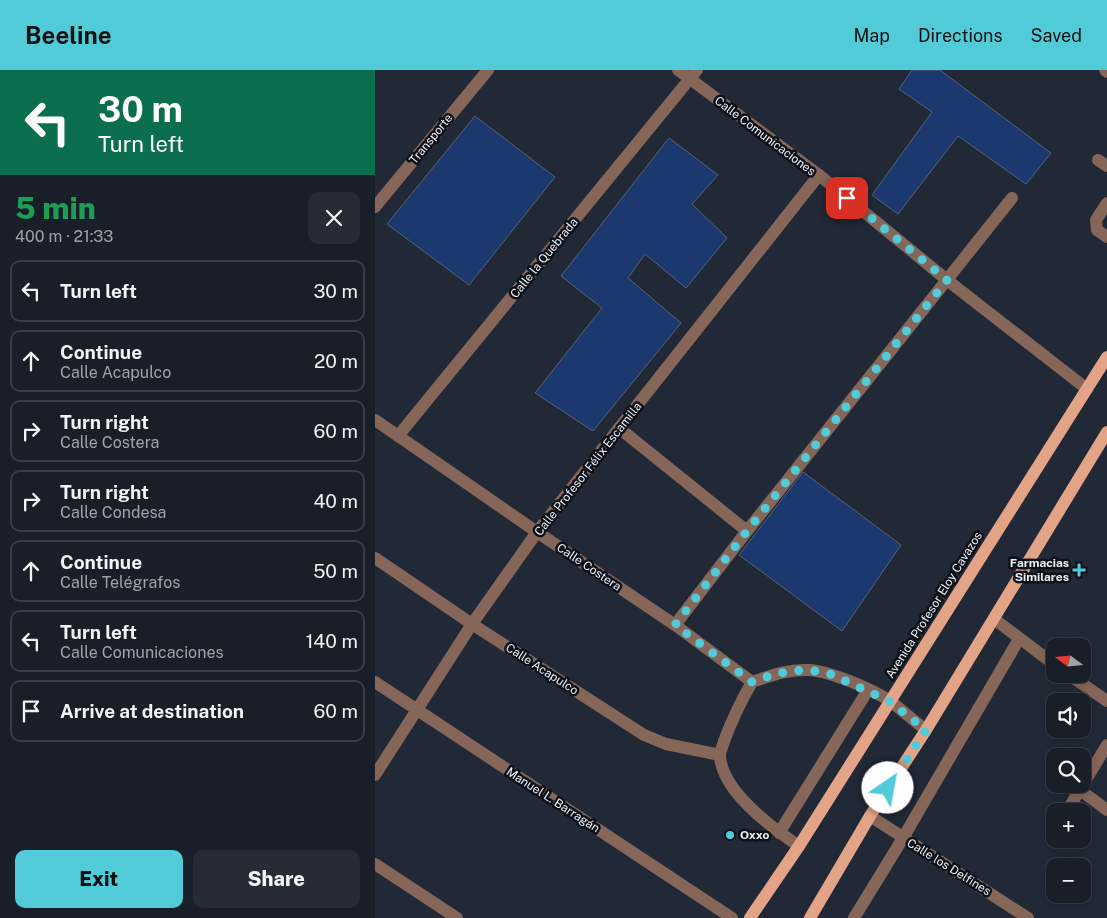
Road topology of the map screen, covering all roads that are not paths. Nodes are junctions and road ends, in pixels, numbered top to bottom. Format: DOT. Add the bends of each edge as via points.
graph roads {
  1 [pos="488,70"];
  2 [pos="678,70"];
  3 [pos="693,75"];
  4 [pos="819,175"];
  5 [pos="1012,198"];
  6 [pos="1107,203"];
  7 [pos="375,207"];
  8 [pos="1107,237"];
  9 [pos="947,280"];
  10 [pos="1107,357"];
  11 [pos="1087,389"];
  12 [pos="375,420"];
  13 [pos="619,428"];
  14 [pos="1107,432"];
  15 [pos="398,436"];
  16 [pos="747,531"];
  17 [pos="537,532"];
  18 [pos="375,558"];
  19 [pos="994,619"];
  20 [pos="472,624"];
  21 [pos="675,625"];
  22 [pos="1019,639"];
  23 [pos="1046,658"];
  24 [pos="375,682"];
  25 [pos="752,682"];
  26 [pos="1081,683"];
  27 [pos="868,690"];
  28 [pos="889,701"];
  29 [pos="1107,701"];
  30 [pos="417,710"];
  31 [pos="926,730"];
  32 [pos="1107,745"];
  33 [pos="719,755"];
  34 [pos="1091,771"];
  35 [pos="375,775"];
  36 [pos="1083,793"];
  37 [pos="1107,810"];
  38 [pos="870,816"];
  39 [pos="779,833"];
  40 [pos="903,838"];
  41 [pos="799,846"];
  42 [pos="375,864"];
  43 [pos="452,917"];
  44 [pos="732,918"];
  45 [pos="750,918"];
  46 [pos="810,918"];
  47 [pos="854,918"];
  48 [pos="1028,918"];
  1 -- 7 [label="street, Transporte"];
  2 -- 3 [label="street, Calle Comunicaciones"];
  3 -- 4 [label="street, Calle Comunicaciones"];
  3 -- 15 [label="street, Calle la Quebrada"];
  4 -- 9 [label="street, Calle Comunicaciones"];
  4 -- 13 [label="street, Calle Profesor Félix Escamilla"];
  5 -- 9 [label="street"];
  6 -- 8 [label="street" via="1096,220 1097,230"];
  9 -- 11 [label="street, Calle Comunicaciones"];
  9 -- 16 [label="street"];
  10 -- 11 [label="main road, Avenida Profesor Eloy Cavazos"];
  11 -- 28 [label="main road, Avenida Profesor Eloy Cavazos"];
  12 -- 15 [label="street, Calle Costera"];
  13 -- 16 [label="street"];
  13 -- 17 [label="street, Calle Profesor Félix Escamilla"];
  14 -- 19 [label="main road"];
  15 -- 17 [label="street, Calle Costera"];
  16 -- 21 [label="street"];
  17 -- 20 [label="street, Calle Profesor Félix Escamilla"];
  17 -- 21 [label="street, Calle Costera"];
  18 -- 20 [label="street, Calle Acapulco"];
  19 -- 22 [label="street"];
  19 -- 31 [label="main road"];
  20 -- 30 [label="street, Calle Profesor Félix Escamilla"];
  20 -- 33 [label="street, Calle Acapulco" via="645,735 666,744"];
  21 -- 25 [label="street, Calle Costera"];
  22 -- 23 [label="street"];
  22 -- 40 [label="street"];
  24 -- 30 [label="street, Manuel L. Barragán"];
  25 -- 27 [label="street" via="775,674 809,670 830,674"];
  25 -- 33 [label="street" via="731,720"];
  26 -- 29 [label="street"];
  27 -- 28 [label="street"];
  27 -- 39 [label="street"];
  28 -- 31 [label="street"];
  28 -- 41 [label="main road, Avenida Profesor Eloy Cavazos"];
  30 -- 35 [label="street, Calle Profesor Félix Escamilla"];
  30 -- 44 [label="street, Manuel L. Barragán"];
  31 -- 38 [label="main road"];
  32 -- 34 [label="street"];
  33 -- 39 [label="street" via="732,787"];
  36 -- 37 [label="street"];
  38 -- 40 [label="street, Calle los Delfines"];
  38 -- 46 [label="main road"];
  39 -- 41 [label="street"];
  40 -- 47 [label="street"];
  40 -- 48 [label="street, Calle los Delfines"];
  41 -- 45 [label="main road, Avenida Profesor Eloy Cavazos"];
  42 -- 43 [label="street"];
}
